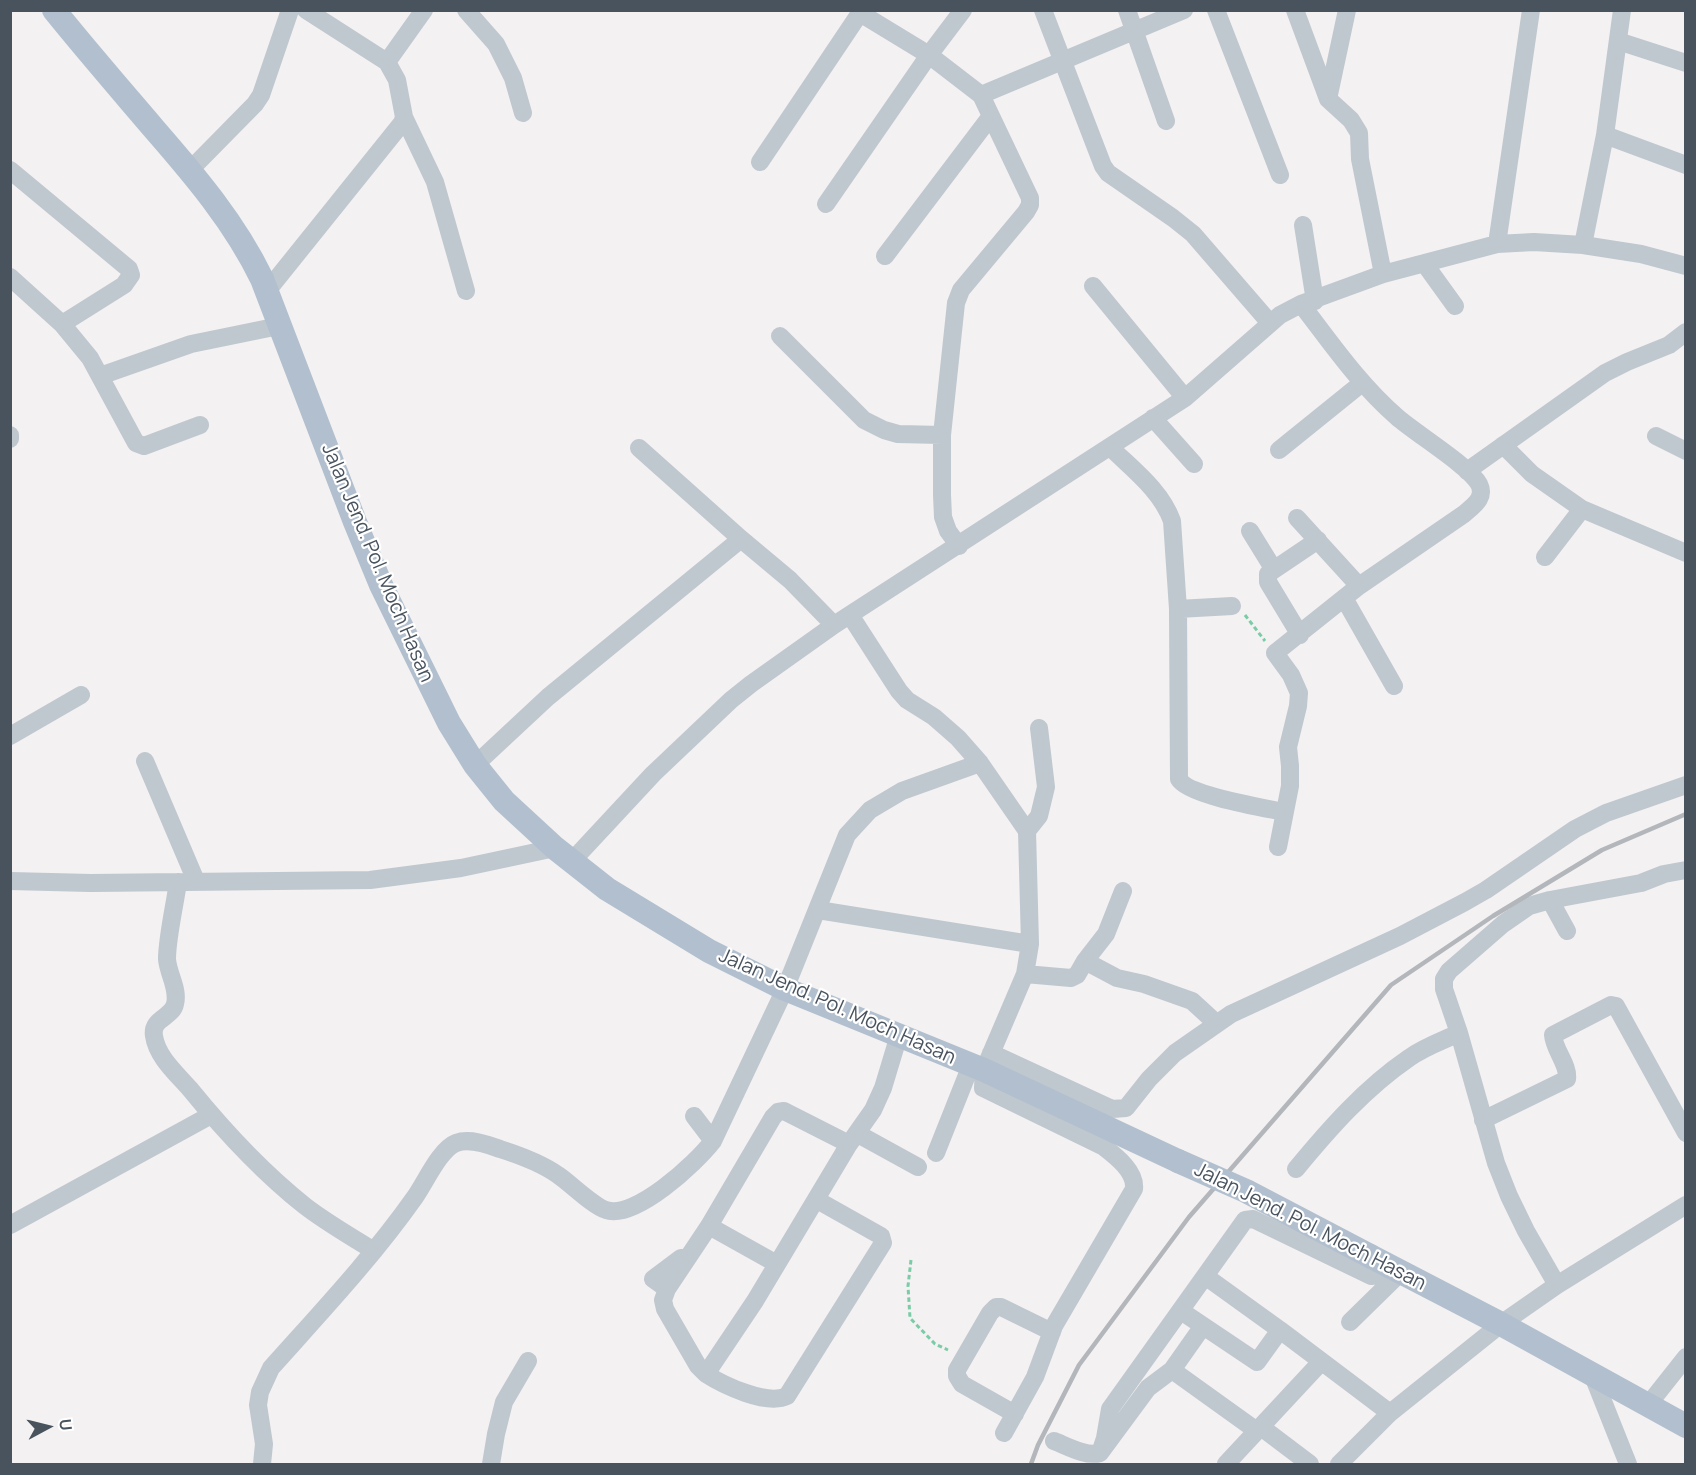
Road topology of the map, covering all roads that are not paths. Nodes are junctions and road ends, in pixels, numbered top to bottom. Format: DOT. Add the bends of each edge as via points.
graph roads {
  1 [pos="54,10"];
  2 [pos="290,10"];
  3 [pos="306,10"];
  4 [pos="424,10"];
  5 [pos="466,10"];
  6 [pos="963,10"];
  7 [pos="1043,10"];
  8 [pos="1127,10"];
  9 [pos="1184,10"];
  10 [pos="1216,10"];
  11 [pos="1295,10"];
  12 [pos="1347,10"];
  13 [pos="1532,10"];
  14 [pos="1622,10"];
  15 [pos="861,12"];
  16 [pos="1136,31"];
  17 [pos="1618,41"];
  18 [pos="928,55"];
  19 [pos="387,62"];
  20 [pos="1062,62"];
  21 [pos="1686,63"];
  22 [pos="981,95"];
  23 [pos="1328,99"];
  24 [pos="523,113"];
  25 [pos="990,116"];
  26 [pos="404,117"];
  27 [pos="1166,121"];
  28 [pos="1605,135"];
  29 [pos="759,162"];
  30 [pos="1686,165"];
  31 [pos="10,170"];
  32 [pos="190,170"];
  33 [pos="1280,175"];
  34 [pos="826,204"];
  35 [pos="1303,225"];
  36 [pos="1497,244"];
  37 [pos="1583,245"];
  38 [pos="885,256"];
  39 [pos="1425,263"];
  40 [pos="1686,266"];
  41 [pos="1383,274"];
  42 [pos="10,278"];
  43 [pos="1093,286"];
  44 [pos="267,291"];
  45 [pos="466,291"];
  46 [pos="1308,302"];
  47 [pos="1455,306"];
  48 [pos="1270,323"];
  49 [pos="62,324"];
  50 [pos="279,326"];
  51 [pos="780,336"];
  52 [pos="1682,340"];
  53 [pos="100,376"];
  54 [pos="1362,384"];
  55 [pos="1185,398"];
  56 [pos="1153,418"];
  57 [pos="200,425"];
  58 [pos="942,435"];
  59 [pos="1656,436"];
  60 [pos="1503,445"];
  61 [pos="1110,447"];
  62 [pos="639,448"];
  63 [pos="1279,450"];
  64 [pos="1686,451"];
  65 [pos="1194,465"];
  66 [pos="1467,471"];
  67 [pos="1582,509"];
  68 [pos="1297,518"];
  69 [pos="1250,531"];
  70 [pos="741,539"];
  71 [pos="1317,540"];
  72 [pos="958,546"];
  73 [pos="1686,553"];
  74 [pos="1545,557"];
  75 [pos="1272,572"];
  76 [pos="1359,586"];
  77 [pos="1344,598"];
  78 [pos="1232,606"];
  79 [pos="1178,609"];
  80 [pos="850,615"];
  81 [pos="834,625"];
  82 [pos="1300,635"];
  83 [pos="1394,686"];
  84 [pos="81,695"];
  85 [pos="1039,728"];
  86 [pos="10,736"];
  87 [pos="145,761"];
  88 [pos="980,764"];
  89 [pos="475,765"];
  90 [pos="1686,785"];
  91 [pos="1284,812"];
  92 [pos="1027,831"];
  93 [pos="1278,847"];
  94 [pos="564,854"];
  95 [pos="1686,870"];
  96 [pos="10,881"];
  97 [pos="187,882"];
  98 [pos="1123,891"];
  99 [pos="1550,900"];
  100 [pos="818,910"];
  101 [pos="1568,931"];
  102 [pos="1029,944"];
  103 [pos="1085,961"];
  104 [pos="1025,974"];
  105 [pos="785,989"];
  106 [pos="1216,1023"];
  107 [pos="1459,1033"];
  108 [pos="899,1035"];
  109 [pos="982,1063"];
  110 [pos="211,1115"];
  111 [pos="694,1116"];
  112 [pos="1483,1120"];
  113 [pos="1686,1133"];
  114 [pos="853,1139"];
  115 [pos="713,1141"];
  116 [pos="936,1153"];
  117 [pos="918,1167"];
  118 [pos="1296,1169"];
  119 [pos="817,1200"];
  120 [pos="1686,1205"];
  121 [pos="10,1225"];
  122 [pos="709,1226"];
  123 [pos="374,1251"];
  124 [pos="777,1264"];
  125 [pos="1384,1267"];
  126 [pos="1205,1276"];
  127 [pos="1557,1285"];
  128 [pos="1180,1311"];
  129 [pos="1350,1322"];
  130 [pos="1501,1324"];
  131 [pos="1203,1326"];
  132 [pos="1280,1330"];
  133 [pos="1052,1332"];
  134 [pos="1686,1357"];
  135 [pos="528,1361"];
  136 [pos="1321,1362"];
  137 [pos="1172,1370"];
  138 [pos="706,1374"];
  139 [pos="1593,1376"];
  140 [pos="1648,1406"];
  141 [pos="1390,1413"];
  142 [pos="1015,1414"];
  143 [pos="1686,1426"];
  144 [pos="1259,1429"];
  145 [pos="1004,1433"];
  146 [pos="1054,1441"];
  147 [pos="1100,1453"];
  148 [pos="262,1464"];
  149 [pos="491,1464"];
  150 [pos="1226,1464"];
  151 [pos="1310,1464"];
  152 [pos="1338,1464"];
  153 [pos="1628,1464"];
  1 -- 32 [label="main road, Jalan Jend. Pol. Moch Hasan"];
  2 -- 32 [label="street" via="261,95"];
  3 -- 19 [label="street"];
  4 -- 19 [label="street"];
  5 -- 24 [label="street" via="496,44 513,78"];
  6 -- 18 [label="street"];
  7 -- 20 [label="street"];
  8 -- 16 [label="street"];
  9 -- 16 [label="street"];
  10 -- 33 [label="street"];
  11 -- 23 [label="street"];
  12 -- 23 [label="street"];
  13 -- 36 [label="street"];
  14 -- 17 [label="street"];
  15 -- 18 [label="street"];
  15 -- 29 [label="street"];
  16 -- 20 [label="street"];
  16 -- 27 [label="street"];
  17 -- 21 [label="street"];
  17 -- 28 [label="street"];
  18 -- 22 [label="street"];
  18 -- 34 [label="street"];
  19 -- 26 [label="street" via="397,80"];
  20 -- 22 [label="street"];
  20 -- 48 [label="street" via="1108,173 1193,234"];
  22 -- 25 [label="street"];
  23 -- 41 [label="street" via="1359,133 1360,159"];
  25 -- 38 [label="street"];
  25 -- 58 [label="street" via="1029,195 1030,205 961,290"];
  26 -- 44 [label="street"];
  26 -- 45 [label="street" via="435,182"];
  28 -- 30 [label="street"];
  28 -- 37 [label="street"];
  31 -- 49 [label="street" via="129,269 131,275 124,285"];
  32 -- 44 [label="main road, Jalan Jend. Pol. Moch Hasan" via="234,228"];
  35 -- 46 [label="street"];
  36 -- 37 [label="street"];
  36 -- 39 [label="street"];
  37 -- 40 [label="street"];
  39 -- 41 [label="street"];
  39 -- 47 [label="street"];
  41 -- 46 [label="street"];
  42 -- 49 [label="street"];
  43 -- 55 [label="street"];
  44 -- 50 [label="main road, Jalan Jend. Pol. Moch Hasan"];
  46 -- 48 [label="street"];
  46 -- 54 [label="street"];
  48 -- 55 [label="street"];
  49 -- 53 [label="street"];
  50 -- 53 [label="street" via="199,342"];
  50 -- 89 [label="main road, Jalan Jend. Pol. Moch Hasan" via="381,585 432,691"];
  51 -- 58 [label="street" via="864,420 898,434"];
  52 -- 60 [label="street" via="1605,373"];
  53 -- 57 [label="street" via="138,444 144,446"];
  54 -- 63 [label="street"];
  54 -- 66 [label="street" via="1398,418"];
  55 -- 56 [label="street"];
  56 -- 61 [label="street"];
  56 -- 65 [label="street"];
  58 -- 72 [label="street" via="944,517"];
  59 -- 64 [label="street"];
  60 -- 66 [label="street"];
  60 -- 67 [label="street" via="1532,474"];
  61 -- 72 [label="street"];
  61 -- 79 [label="street" via="1167,508 1172,521"];
  62 -- 70 [label="street"];
  66 -- 76 [label="street" via="1479,484 1479,502"];
  67 -- 73 [label="street"];
  67 -- 74 [label="street"];
  68 -- 71 [label="street"];
  69 -- 75 [label="street"];
  70 -- 81 [label="street" via="790,580"];
  70 -- 89 [label="street" via="548,697"];
  71 -- 75 [label="street"];
  71 -- 76 [label="street"];
  72 -- 80 [label="street"];
  75 -- 82 [label="street" via="1268,582"];
  76 -- 77 [label="street"];
  77 -- 82 [label="street"];
  77 -- 83 [label="street"];
  78 -- 79 [label="street"];
  79 -- 91 [label="street" via="1181,784"];
  80 -- 81 [label="street"];
  80 -- 88 [label="street" via="907,700 958,738"];
  81 -- 94 [label="street" via="731,700"];
  82 -- 91 [label="street" via="1275,653 1299,693 1288,747 1290,786"];
  84 -- 86 [label="street"];
  85 -- 92 [label="street" via="1046,787 1039,816"];
  87 -- 97 [label="street"];
  88 -- 92 [label="street"];
  88 -- 100 [label="street" via="902,791 870,810 847,835"];
  89 -- 94 [label="main road, Jalan Jend. Pol. Moch Hasan" via="504,801"];
  90 -- 106 [label="street" via="1606,813 1575,829 1466,902"];
  91 -- 93 [label="street"];
  92 -- 102 [label="street"];
  94 -- 97 [label="street" via="370,880"];
  94 -- 105 [label="main road, Jalan Jend. Pol. Moch Hasan" via="607,889 660,923"];
  95 -- 99 [label="street" via="1641,883"];
  96 -- 97 [label="street"];
  97 -- 110 [label="street" via="167,957 175,1004 157,1022 154,1037 164,1058"];
  98 -- 103 [label="street" via="1106,934"];
  99 -- 101 [label="street"];
  99 -- 107 [label="street" via="1521,911 1449,971 1444,989"];
  100 -- 102 [label="street"];
  100 -- 105 [label="street"];
  102 -- 104 [label="street"];
  103 -- 104 [label="street" via="1071,978"];
  103 -- 106 [label="street" via="1117,978 1192,1001"];
  104 -- 109 [label="street"];
  105 -- 108 [label="main road, Jalan Jend. Pol. Moch Hasan"];
  105 -- 115 [label="street"];
  106 -- 109 [label="street" via="1175,1053 1122,1109 1112,1109"];
  107 -- 112 [label="street"];
  107 -- 118 [label="street" via="1424,1049 1390,1072 1335,1123"];
  108 -- 109 [label="main road, Jalan Jend. Pol. Moch Hasan"];
  108 -- 114 [label="street" via="883,1088"];
  109 -- 116 [label="street"];
  109 -- 125 [label="main road, Jalan Jend. Pol. Moch Hasan, bridge" via="1246,1191"];
  109 -- 133 [label="street" via="984,1090 1104,1147 1134,1178 1134,1189"];
  110 -- 121 [label="street"];
  110 -- 123 [label="street" via="261,1168 307,1207"];
  111 -- 115 [label="street"];
  112 -- 113 [label="street" via="1567,1079 1553,1035 1611,1005 1616,1006"];
  112 -- 127 [label="street" via="1509,1196"];
  114 -- 117 [label="street"];
  114 -- 119 [label="street"];
  114 -- 122 [label="street" via="778,1112"];
  115 -- 123 [label="street" via="674,1180 633,1207 614,1211 604,1210 555,1173 519,1155 475,1142 456,1143 445,1150 416,1197"];
  119 -- 124 [label="street"];
  119 -- 138 [label="street" via="880,1236 883,1243 787,1396 773,1398 736,1391"];
  120 -- 127 [label="street"];
  122 -- 124 [label="street"];
  122 -- 138 [label="street" via="663,1300"];
  123 -- 148 [label="street" via="264,1380 258,1405 264,1444"];
  124 -- 138 [label="street"];
  125 -- 126 [label="street" via="1371,1276 1253,1219 1245,1220 1238,1228"];
  125 -- 129 [label="street"];
  125 -- 130 [label="main road, Jalan Jend. Pol. Moch Hasan"];
  126 -- 128 [label="street"];
  126 -- 132 [label="street"];
  127 -- 130 [label="street"];
  128 -- 131 [label="street"];
  128 -- 147 [label="street" via="1110,1409"];
  130 -- 139 [label="main road, Jalan Jend. Pol. Moch Hasan"];
  130 -- 141 [label="street"];
  131 -- 132 [label="street" via="1253,1368"];
  131 -- 137 [label="street"];
  132 -- 136 [label="street"];
  133 -- 142 [label="street" via="1035,1377"];
  133 -- 142 [label="street" via="996,1307 957,1370 962,1384"];
  134 -- 140 [label="street"];
  135 -- 149 [label="street" via="504,1402"];
  136 -- 141 [label="street"];
  136 -- 144 [label="street"];
  137 -- 144 [label="street"];
  137 -- 147 [label="street" via="1148,1388"];
  139 -- 140 [label="main road, Jalan Jend. Pol. Moch Hasan"];
  139 -- 153 [label="street"];
  140 -- 143 [label="main road, Jalan Jend. Pol. Moch Hasan"];
  141 -- 152 [label="street"];
  142 -- 145 [label="street"];
  144 -- 150 [label="street"];
  144 -- 151 [label="street"];
  146 -- 147 [label="street" via="1084,1452"];
}
